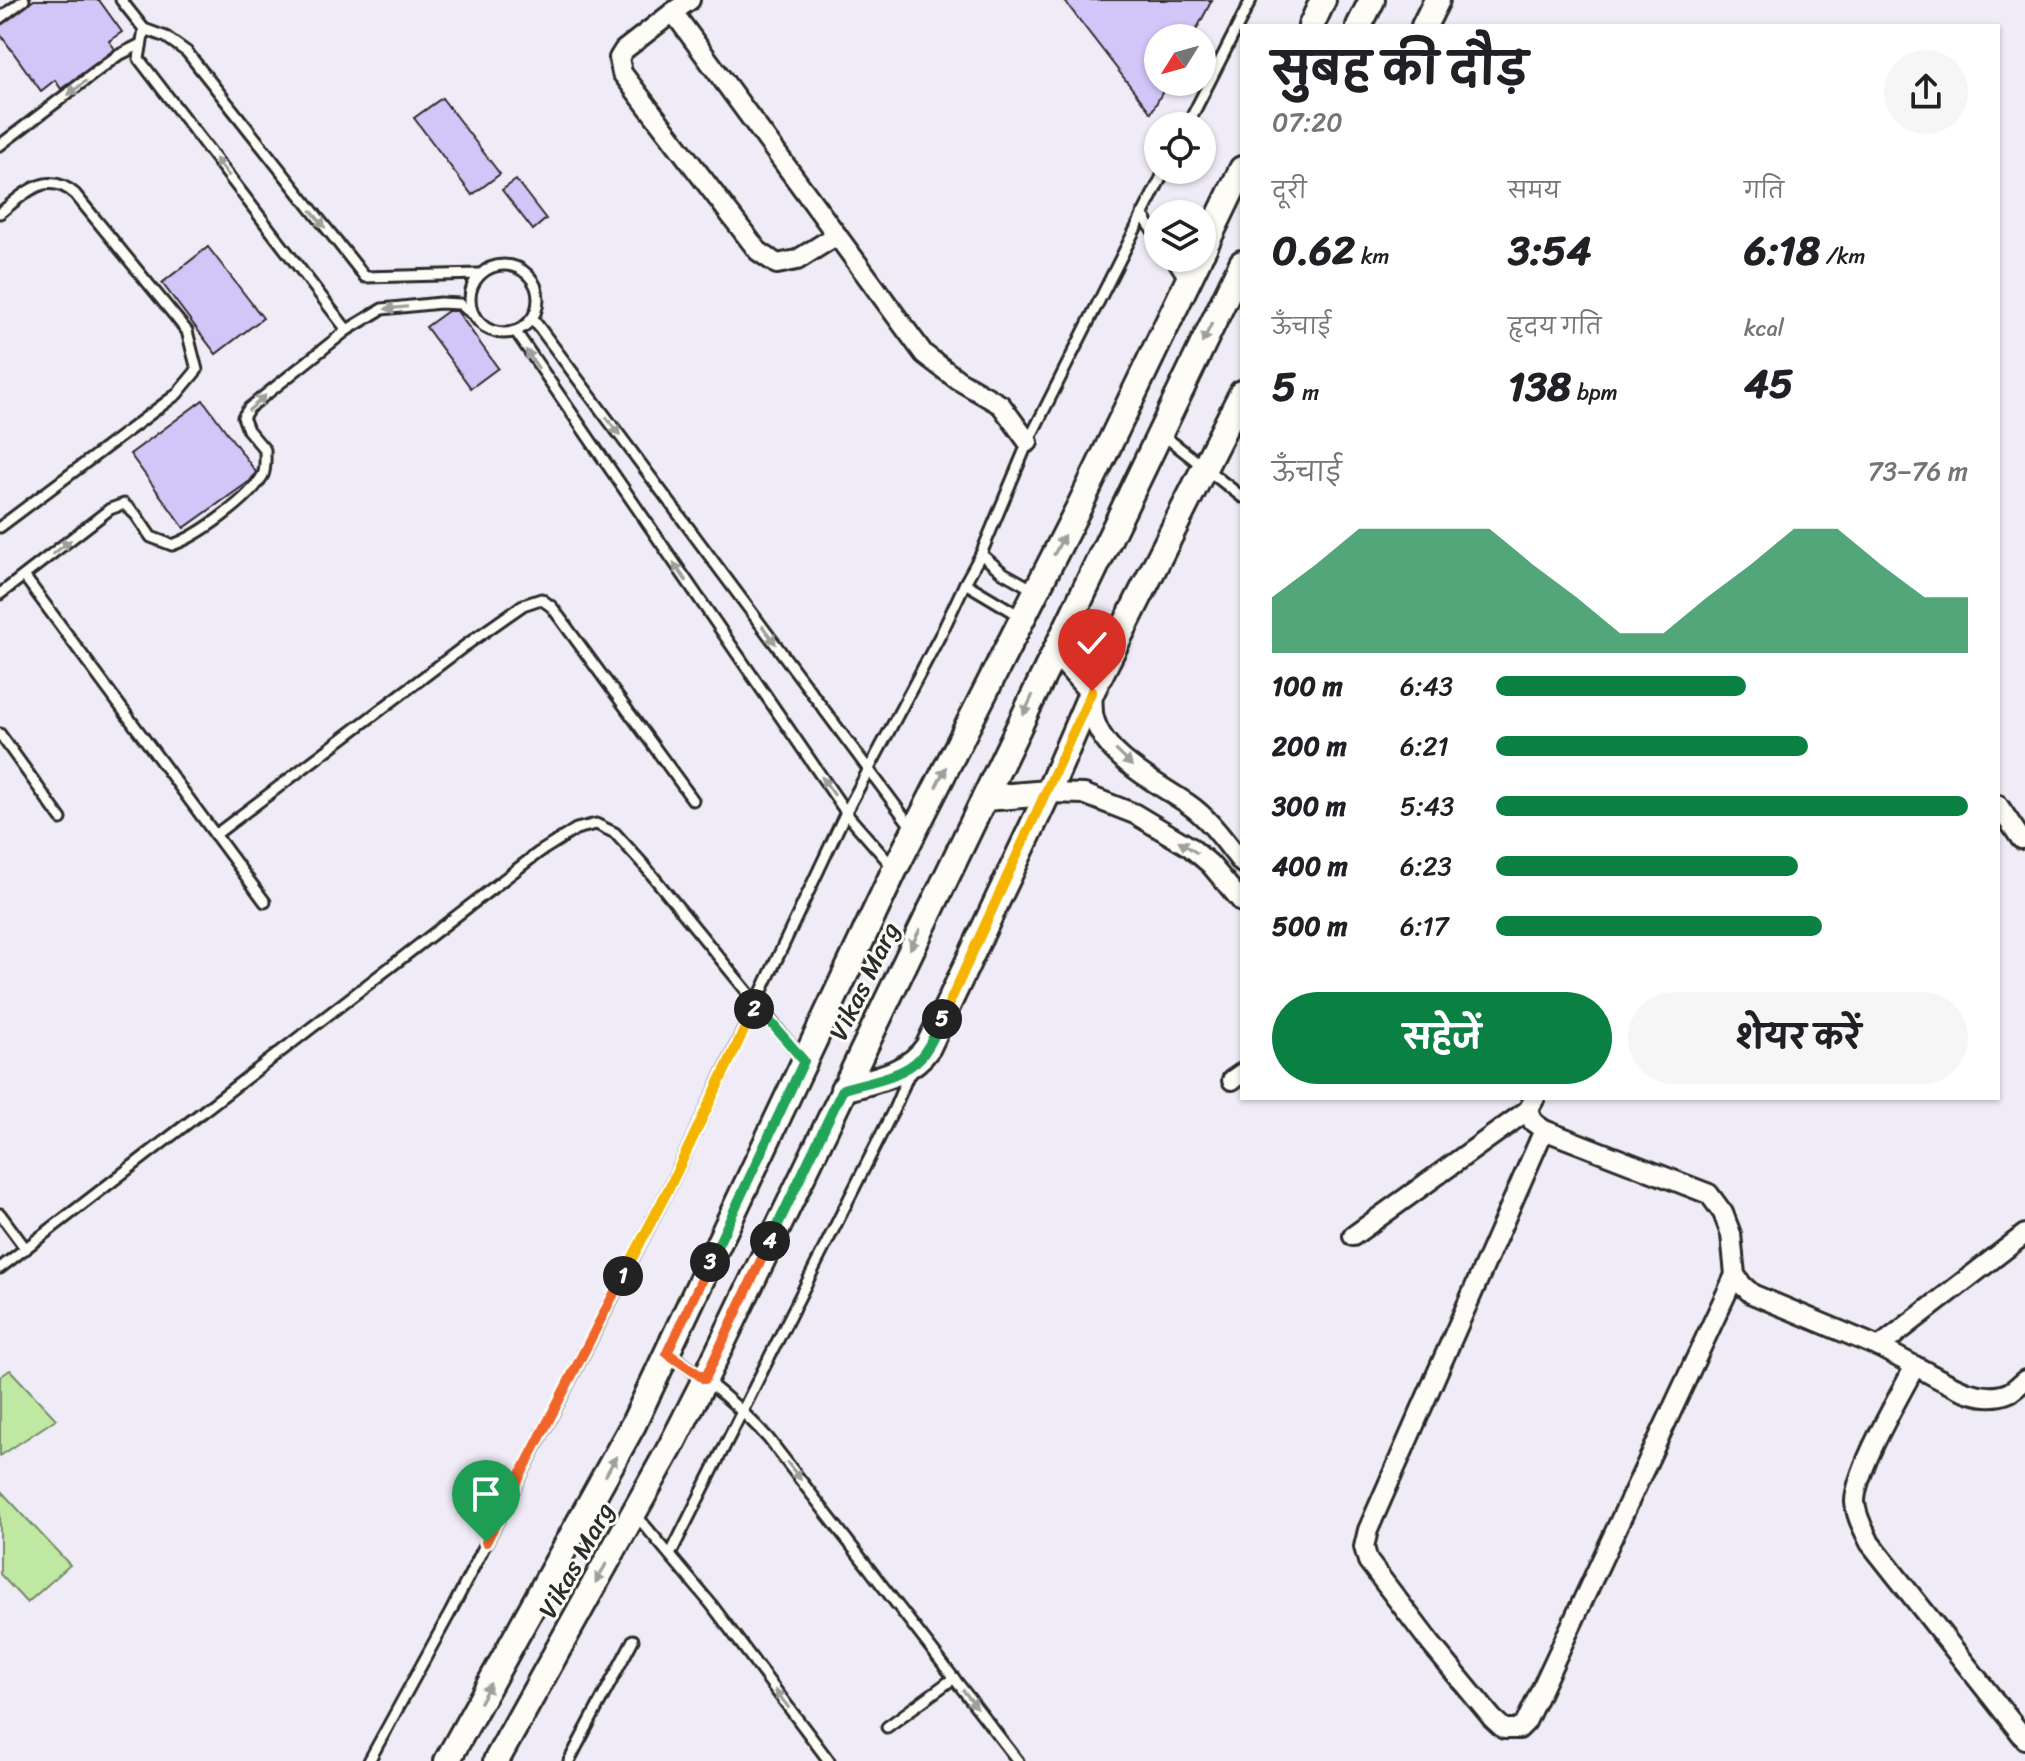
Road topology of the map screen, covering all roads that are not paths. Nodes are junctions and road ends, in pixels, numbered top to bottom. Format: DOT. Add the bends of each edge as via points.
graph roads {
  1 [pos="24,0"];
  2 [pos="121,0"];
  3 [pos="690,0"];
  4 [pos="1251,0"];
  5 [pos="1323,0"];
  6 [pos="1372,0"];
  7 [pos="1437,0"];
  8 [pos="673,12"];
  9 [pos="1,15"];
  10 [pos="1312,24"];
  11 [pos="1360,24"];
  12 [pos="1425,24"];
  13 [pos="144,29"];
  14 [pos="141,44"];
  15 [pos="1194,112"];
  16 [pos="0,145"];
  17 [pos="1240,173"];
  18 [pos="1158,184"];
  19 [pos="0,213"];
  20 [pos="1142,214"];
  21 [pos="1144,217"];
  22 [pos="1216,223"];
  23 [pos="837,235"];
  24 [pos="1240,267"];
  25 [pos="1180,272"];
  26 [pos="1192,272"];
  27 [pos="479,274"];
  28 [pos="1187,283"];
  29 [pos="471,313"];
  30 [pos="533,319"];
  31 [pos="347,330"];
  32 [pos="516,332"];
  33 [pos="1240,397"];
  34 [pos="1159,432"];
  35 [pos="1028,442"];
  36 [pos="1204,469"];
  37 [pos="1240,496"];
  38 [pos="0,527"];
  39 [pos="981,554"];
  40 [pos="24,576"];
  41 [pos="965,583"];
  42 [pos="1036,591"];
  43 [pos="0,594"];
  44 [pos="1022,617"];
  45 [pos="1056,650"];
  46 [pos="1092,691"];
  47 [pos="0,734"];
  48 [pos="870,770"];
  49 [pos="1048,793"];
  50 [pos="1171,794"];
  51 [pos="985,798"];
  52 [pos="693,800"];
  53 [pos="2000,808"];
  54 [pos="846,812"];
  55 [pos="61,819"];
  56 [pos="1153,826"];
  57 [pos="914,830"];
  58 [pos="215,835"];
  59 [pos="2021,839"];
  60 [pos="1240,861"];
  61 [pos="895,869"];
  62 [pos="1240,900"];
  63 [pos="265,902"];
  64 [pos="756,1005"];
  65 [pos="804,1061"];
  66 [pos="913,1064"];
  67 [pos="843,1089"];
  68 [pos="1531,1104"];
  69 [pos="1544,1130"];
  70 [pos="0,1214"];
  71 [pos="2025,1234"];
  72 [pos="1353,1236"];
  73 [pos="26,1249"];
  74 [pos="0,1268"];
  75 [pos="1735,1275"];
  76 [pos="1879,1347"];
  77 [pos="667,1353"];
  78 [pos="1915,1366"];
  79 [pos="705,1379"];
  80 [pos="2025,1380"];
  81 [pos="744,1411"];
  82 [pos="634,1513"];
  83 [pos="670,1555"];
  84 [pos="633,1640"];
  85 [pos="954,1678"];
  86 [pos="887,1727"];
  87 [pos="2025,1739"];
  88 [pos="369,1761"];
  89 [pos="447,1761"];
  90 [pos="496,1761"];
  91 [pos="569,1761"];
  92 [pos="829,1761"];
  93 [pos="1018,1761"];
  1 -- 9 [label="lane"];
  2 -- 13 [label="lane"];
  3 -- 8 [label="street"];
  4 -- 15 [label="lane"];
  5 -- 10 [label="main road"];
  6 -- 11 [label="main road"];
  7 -- 12 [label="main road"];
  8 -- 23 [label="street"];
  8 -- 23 [label="street" via="619,58 622,73 647,107 758,251 777,264 797,260"];
  13 -- 14 [label="lane"];
  13 -- 27 [label="lane, one-way" via="187,52 365,277"];
  14 -- 16 [label="lane, one-way" via="117,56"];
  31 -- 14 [label="lane, one-way" via="139,59"];
  17 -- 22 [label="main road"];
  18 -- 20 [label="lane"];
  19 -- 38 [label="lane" via="29,190 45,183 63,184 187,331 197,370 177,394"];
  20 -- 21 [label="lane"];
  20 -- 35 [label="lane"];
  23 -- 35 [label="street" via="924,354 1001,405"];
  24 -- 34 [label="main road, Vikas Marg, one-way"];
  25 -- 28 [label="lane"];
  26 -- 28 [label="main road"];
  27 -- 29 [label="lane" via="469,292"];
  27 -- 30 [label="lane" via="497,265 517,267 533,280 539,299"];
  42 -- 28 [label="main road, one-way"];
  29 -- 31 [label="lane, one-way" via="460,304 440,303 382,309"];
  29 -- 32 [label="lane" via="482,327 498,334"];
  30 -- 32 [label="lane"];
  30 -- 48 [label="lane, one-way"];
  40 -- 31 [label="lane, one-way" via="110,509 124,504 151,537 172,545 186,541 253,491 265,471 265,450 243,417"];
  54 -- 32 [label="lane, one-way"];
  33 -- 36 [label="main road"];
  34 -- 36 [label="lane"];
  34 -- 45 [label="main road, Vikas Marg"];
  35 -- 39 [label="lane"];
  36 -- 37 [label="lane"];
  36 -- 46 [label="main road"];
  39 -- 41 [label="lane"];
  39 -- 42 [label="lane"];
  40 -- 43 [label="lane"];
  40 -- 58 [label="lane"];
  41 -- 44 [label="lane"];
  41 -- 48 [label="lane"];
  42 -- 44 [label="main road"];
  57 -- 44 [label="main road, one-way"];
  45 -- 46 [label="main road"];
  45 -- 51 [label="main road, Vikas Marg, one-way"];
  46 -- 49 [label="main road"];
  46 -- 50 [label="street, one-way" via="1094,720 1104,738"];
  47 -- 55 [label="lane"];
  48 -- 54 [label="lane"];
  48 -- 57 [label="lane"];
  49 -- 51 [label="main road"];
  49 -- 56 [label="street" via="1084,794"];
  49 -- 66 [label="main road" via="928,1047"];
  50 -- 56 [label="street"];
  50 -- 60 [label="street" via="1209,823"];
  51 -- 67 [label="main road, Vikas Marg, one-way"];
  52 -- 58 [label="lane" via="541,599 523,605 466,645"];
  53 -- 59 [label="street"];
  54 -- 61 [label="lane"];
  54 -- 64 [label="lane"];
  62 -- 56 [label="street, one-way" via="1190,847"];
  57 -- 61 [label="main road"];
  58 -- 63 [label="lane"];
  61 -- 65 [label="main road"];
  64 -- 65 [label="lane"];
  64 -- 73 [label="lane" via="615,833 596,824 576,829"];
  64 -- 88 [label="lane" via="671,1184"];
  65 -- 77 [label="main road"];
  66 -- 67 [label="main road"];
  66 -- 81 [label="lane"];
  67 -- 79 [label="main road, Vikas Marg"];
  68 -- 69 [label="street" via="1533,1122"];
  68 -- 72 [label="street"];
  69 -- 75 [label="street" via="1709,1194 1731,1234"];
  69 -- 75 [label="street" via="1364,1547 1368,1561 1431,1644 1504,1729 1519,1729 1526,1722"];
  70 -- 73 [label="lane"];
  71 -- 76 [label="street"];
  73 -- 74 [label="lane"];
  75 -- 76 [label="street" via="1752,1294"];
  76 -- 78 [label="street"];
  77 -- 79 [label="lane"];
  89 -- 77 [label="main road, one-way" via="633,1425"];
  78 -- 80 [label="street" via="1970,1393 1991,1397 2010,1392"];
  78 -- 87 [label="street" via="1861,1474 1855,1505 1860,1523 1870,1543"];
  79 -- 81 [label="lane"];
  79 -- 82 [label="main road, Vikas Marg"];
  81 -- 83 [label="lane"];
  81 -- 85 [label="lane, one-way"];
  82 -- 83 [label="lane"];
  82 -- 90 [label="main road, Vikas Marg, one-way"];
  92 -- 83 [label="lane, one-way"];
  84 -- 91 [label="lane"];
  85 -- 86 [label="lane"];
  85 -- 93 [label="lane, one-way"];
}
